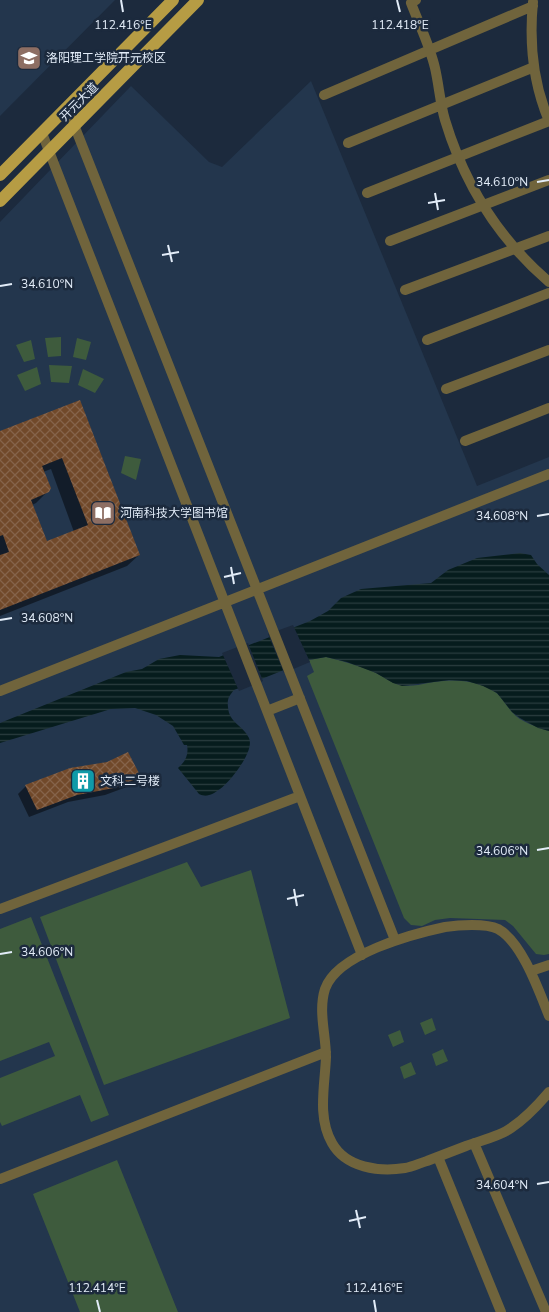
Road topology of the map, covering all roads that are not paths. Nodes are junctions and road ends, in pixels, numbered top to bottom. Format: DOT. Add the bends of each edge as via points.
graph roads {
  1 [pos="173,0"];
  2 [pos="198,0"];
  3 [pos="416,0"];
  4 [pos="533,3"];
  5 [pos="429,50"];
  6 [pos="534,67"];
  7 [pos="324,94"];
  8 [pos="442,105"];
  9 [pos="67,107"];
  10 [pos="549,121"];
  11 [pos="75,126"];
  12 [pos="42,133"];
  13 [pos="348,143"];
  14 [pos="49,152"];
  15 [pos="458,157"];
  16 [pos="0,175"];
  17 [pos="549,180"];
  18 [pos="367,193"];
  19 [pos="0,201"];
  20 [pos="483,205"];
  21 [pos="549,236"];
  22 [pos="390,241"];
  23 [pos="515,249"];
  24 [pos="549,282"];
  25 [pos="405,290"];
  26 [pos="549,293"];
  27 [pos="427,340"];
  28 [pos="549,350"];
  29 [pos="446,389"];
  30 [pos="549,408"];
  31 [pos="465,441"];
  32 [pos="549,474"];
  33 [pos="257,589"];
  34 [pos="224,602"];
  35 [pos="0,691"];
  36 [pos="300,698"];
  37 [pos="267,711"];
  38 [pos="300,796"];
  39 [pos="0,909"];
  40 [pos="395,940"];
  41 [pos="362,955"];
  42 [pos="549,965"];
  43 [pos="532,972"];
  44 [pos="549,1016"];
  45 [pos="326,1052"];
  46 [pos="549,1092"];
  47 [pos="474,1143"];
  48 [pos="438,1156"];
  49 [pos="0,1179"];
  50 [pos="549,1311"];
  51 [pos="501,1312"];
  1 -- 9 [label="main road, 开元大道"];
  2 -- 11 [label="main road, 开元大道"];
  3 -- 5 [label="lane" via="410,3"];
  4 -- 5 [label="lane"];
  4 -- 6 [label="lane" via="531,39"];
  5 -- 7 [label="lane"];
  5 -- 8 [label="lane"];
  6 -- 8 [label="lane"];
  6 -- 10 [label="lane"];
  8 -- 13 [label="lane"];
  8 -- 15 [label="lane"];
  9 -- 11 [label="lane"];
  9 -- 12 [label="main road, 开元大道"];
  10 -- 15 [label="lane"];
  11 -- 14 [label="main road, 开元大道"];
  11 -- 33 [label="lane"];
  12 -- 14 [label="lane"];
  12 -- 16 [label="main road, 开元大道"];
  14 -- 19 [label="main road, 开元大道"];
  14 -- 34 [label="lane"];
  15 -- 18 [label="lane"];
  15 -- 20 [label="lane"];
  17 -- 20 [label="lane"];
  20 -- 22 [label="lane"];
  20 -- 23 [label="lane"];
  21 -- 23 [label="lane"];
  23 -- 24 [label="lane"];
  23 -- 25 [label="lane"];
  26 -- 27 [label="lane"];
  28 -- 29 [label="lane"];
  30 -- 31 [label="lane"];
  32 -- 33 [label="lane"];
  33 -- 34 [label="lane"];
  33 -- 36 [label="lane"];
  34 -- 35 [label="lane"];
  34 -- 37 [label="lane"];
  36 -- 37 [label="lane"];
  36 -- 40 [label="lane"];
  37 -- 38 [label="lane"];
  38 -- 39 [label="lane"];
  38 -- 41 [label="lane"];
  40 -- 41 [label="lane"];
  40 -- 43 [label="lane" via="451,926 486,926 505,934"];
  41 -- 45 [label="lane" via="333,976 325,989 322,1004"];
  42 -- 43 [label="lane"];
  43 -- 44 [label="lane"];
  45 -- 48 [label="lane" via="323,1087 326,1128 340,1154 354,1164 380,1169 406,1168"];
  45 -- 49 [label="lane"];
  46 -- 47 [label="lane" via="510,1130"];
  47 -- 48 [label="lane"];
  47 -- 50 [label="lane" via="546,1312"];
  48 -- 51 [label="lane"];
}
